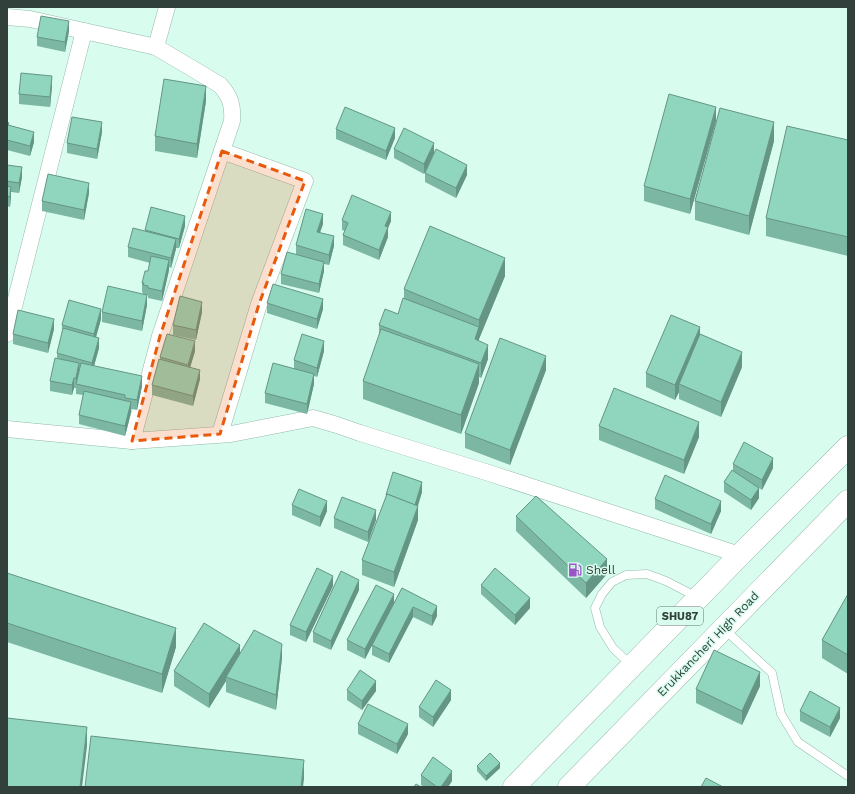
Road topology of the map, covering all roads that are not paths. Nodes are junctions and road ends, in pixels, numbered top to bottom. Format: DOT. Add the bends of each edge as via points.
graph roads {
  1 [pos="167,7"];
  2 [pos="7,17"];
  3 [pos="84,31"];
  4 [pos="156,47"];
  5 [pos="222,151"];
  6 [pos="7,334"];
  7 [pos="7,429"];
  8 [pos="220,434"];
  9 [pos="132,441"];
  10 [pos="848,447"];
  11 [pos="848,501"];
  12 [pos="740,555"];
  13 [pos="698,598"];
  14 [pos="724,629"];
  15 [pos="632,666"];
  16 [pos="848,776"];
  17 [pos="514,787"];
  18 [pos="569,787"];
  1 -- 4 [label="street"];
  2 -- 3 [label="street" via="30,19"];
  3 -- 4 [label="street"];
  3 -- 6 [label="street"];
  4 -- 5 [label="street" via="220,85 227,93 233,111"];
  5 -- 8 [label="street" via="305,181 259,304"];
  5 -- 9 [label="street" via="160,336"];
  7 -- 9 [label="street"];
  8 -- 9 [label="street"];
  8 -- 12 [label="street" via="313,418"];
  10 -- 12 [label="main road, SHU87"];
  11 -- 14 [label="main road, Erukkancheri High Road / SHU87"];
  12 -- 13 [label="main road, SHU87"];
  13 -- 15 [label="main road, SHU87"];
  13 -- 15 [label="lane" via="647,574 626,575 612,582 595,608 598,621 613,648"];
  14 -- 16 [label="lane" via="772,673 781,714 798,742"];
  14 -- 18 [label="main road, Erukkancheri High Road / SHU87"];
  15 -- 17 [label="main road, SHU87"];
}
